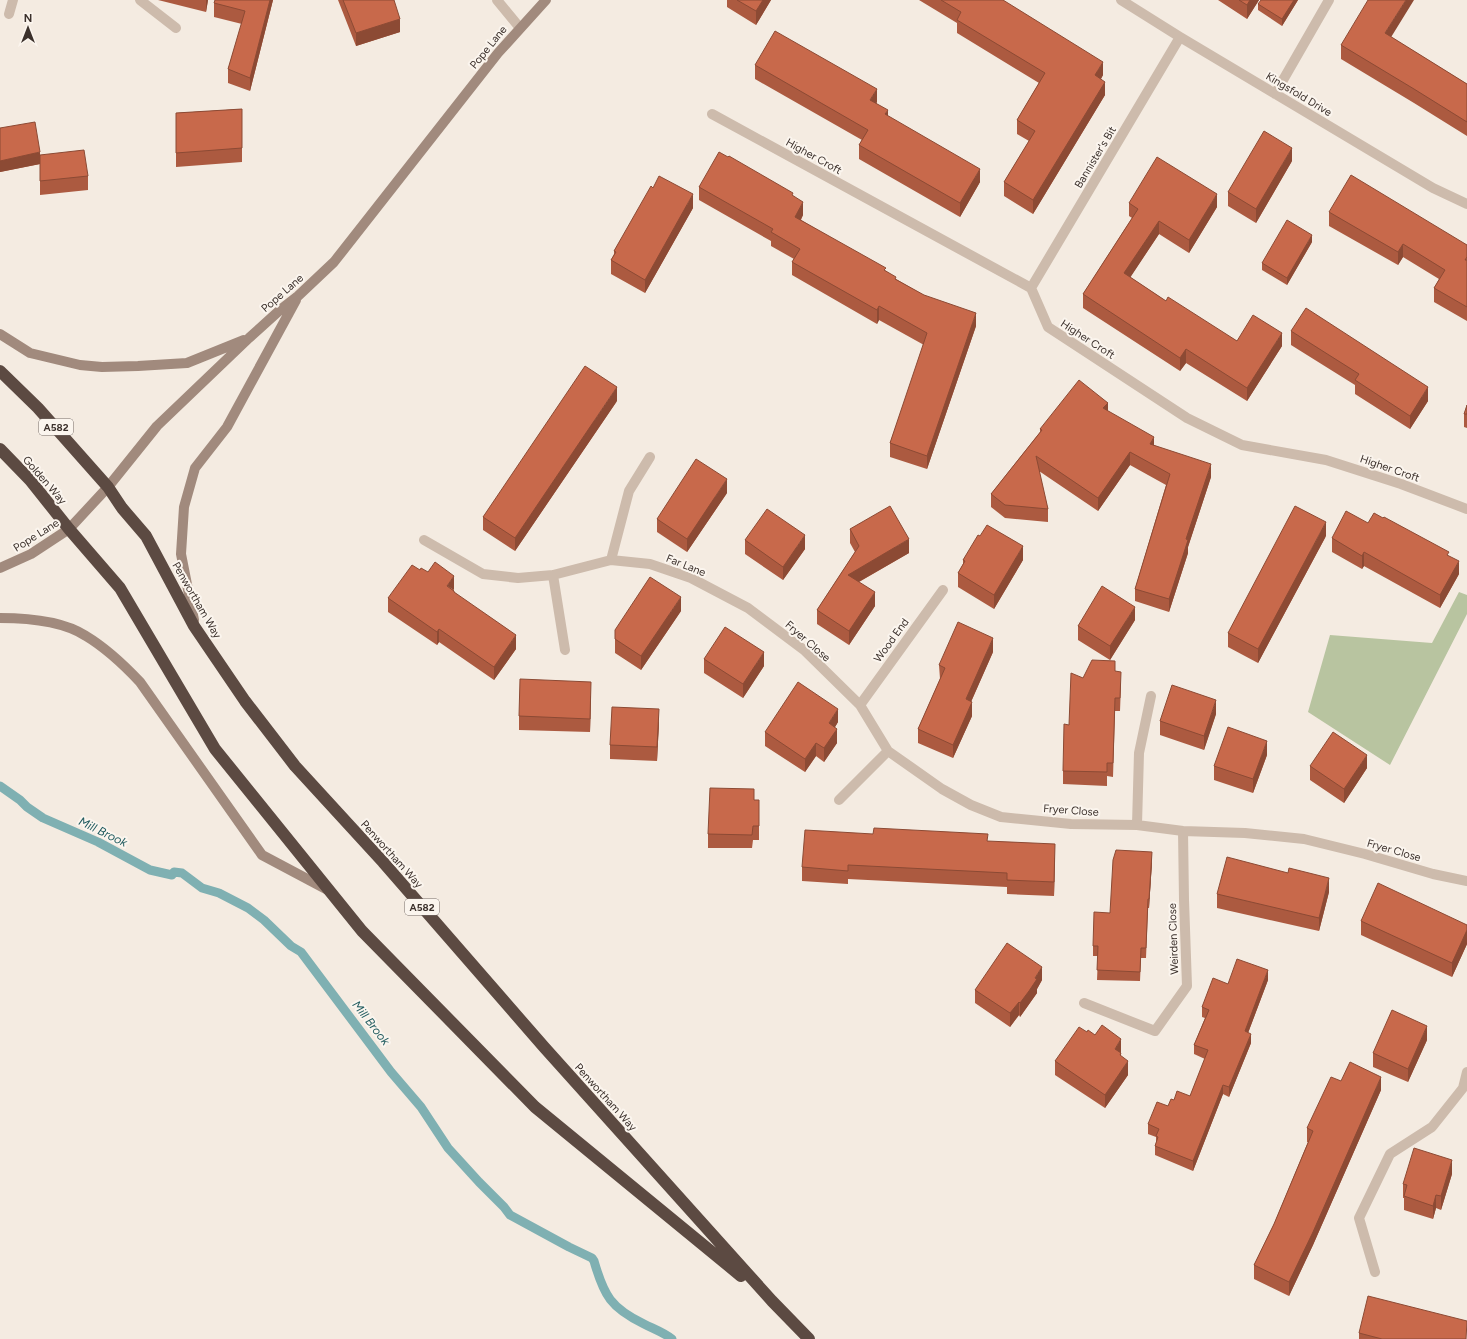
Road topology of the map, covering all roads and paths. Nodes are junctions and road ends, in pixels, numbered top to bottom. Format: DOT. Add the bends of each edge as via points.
graph roads {
  1 [pos="13,0"];
  2 [pos="140,0"];
  3 [pos="497,0"];
  4 [pos="546,0"];
  5 [pos="1121,0"];
  6 [pos="1329,0"];
  7 [pos="9,14"];
  8 [pos="176,28"];
  9 [pos="520,28"];
  10 [pos="1180,37"];
  11 [pos="1275,94"];
  12 [pos="712,114"];
  13 [pos="1467,204"];
  14 [pos="1031,288"];
  15 [pos="298,296"];
  16 [pos="0,334"];
  17 [pos="249,338"];
  18 [pos="0,370"];
  19 [pos="0,449"];
  20 [pos="650,457"];
  21 [pos="108,487"];
  22 [pos="1467,508"];
  23 [pos="69,529"];
  24 [pos="424,540"];
  25 [pos="611,560"];
  26 [pos="0,568"];
  27 [pos="553,575"];
  28 [pos="943,590"];
  29 [pos="748,608"];
  30 [pos="0,618"];
  31 [pos="194,626"];
  32 [pos="565,650"];
  33 [pos="1151,696"];
  34 [pos="860,705"];
  35 [pos="888,751"];
  36 [pos="839,800"];
  37 [pos="1137,825"];
  38 [pos="1183,831"];
  39 [pos="1467,881"];
  40 [pos="328,890"];
  41 [pos="1084,1003"];
  42 [pos="1467,1072"];
  43 [pos="1375,1272"];
  44 [pos="772,1301"];
  45 [pos="809,1339"];
  1 -- 7 [label="street"];
  2 -- 8 [label="street"];
  3 -- 9 [label="street"];
  4 -- 9 [label="street, Pope Lane"];
  5 -- 10 [label="street, Kingsfold Drive"];
  6 -- 11 [label="street"];
  9 -- 15 [label="street, Pope Lane" via="334,262"];
  10 -- 11 [label="street, Kingsfold Drive"];
  10 -- 14 [label="street, Bannister's Bit"];
  11 -- 13 [label="street, Kingsfold Drive" via="1433,188"];
  12 -- 14 [label="street, Higher Croft"];
  14 -- 22 [label="street, Higher Croft" via="1048,327 1187,418 1242,445 1326,460"];
  15 -- 17 [label="street, Pope Lane"];
  15 -- 31 [label="street" via="227,427 195,468 184,507 181,554"];
  16 -- 17 [label="street" via="30,353 80,365 102,367 187,362"];
  17 -- 21 [label="street, Pope Lane" via="157,426"];
  18 -- 21 [label="highway, A582" via="38,408"];
  19 -- 23 [label="highway, Golden Way / A582" via="30,480"];
  20 -- 25 [label="street" via="629,492"];
  21 -- 23 [label="street, Pope Lane"];
  21 -- 31 [label="highway, Penwortham Way / A582" via="146,536"];
  23 -- 26 [label="street, Pope Lane" via="31,554"];
  23 -- 40 [label="highway, Penwortham Way / A582" via="120,588 215,749"];
  24 -- 27 [label="street, Far Lane" via="483,574 518,578"];
  25 -- 27 [label="street, Far Lane"];
  25 -- 29 [label="street, Far Lane" via="656,566 690,578"];
  27 -- 32 [label="street"];
  28 -- 34 [label="street, Wood End"];
  29 -- 34 [label="street, Fryer Close" via="804,650"];
  30 -- 40 [label="street" via="27,618 67,627 86,635 124,665 140,682 262,855"];
  31 -- 44 [label="highway, Penwortham Way / A582" via="245,701 294,766 383,862 544,1047"];
  33 -- 37 [label="street" via="1139,753"];
  34 -- 35 [label="street, Fryer Close"];
  35 -- 36 [label="street"];
  35 -- 37 [label="street, Fryer Close" via="948,792 1001,817 1071,824"];
  37 -- 38 [label="street, Fryer Close"];
  38 -- 39 [label="street, Fryer Close" via="1245,833 1304,839"];
  38 -- 41 [label="street, Weirden Close" via="1187,986 1155,1031"];
  40 -- 44 [label="highway, Penwortham Way / A582" via="362,931 535,1107"];
  42 -- 43 [label="street" via="1463,1088 1432,1126 1390,1154 1359,1218"];
  44 -- 45 [label="highway, Penwortham Way / A582"];
}
